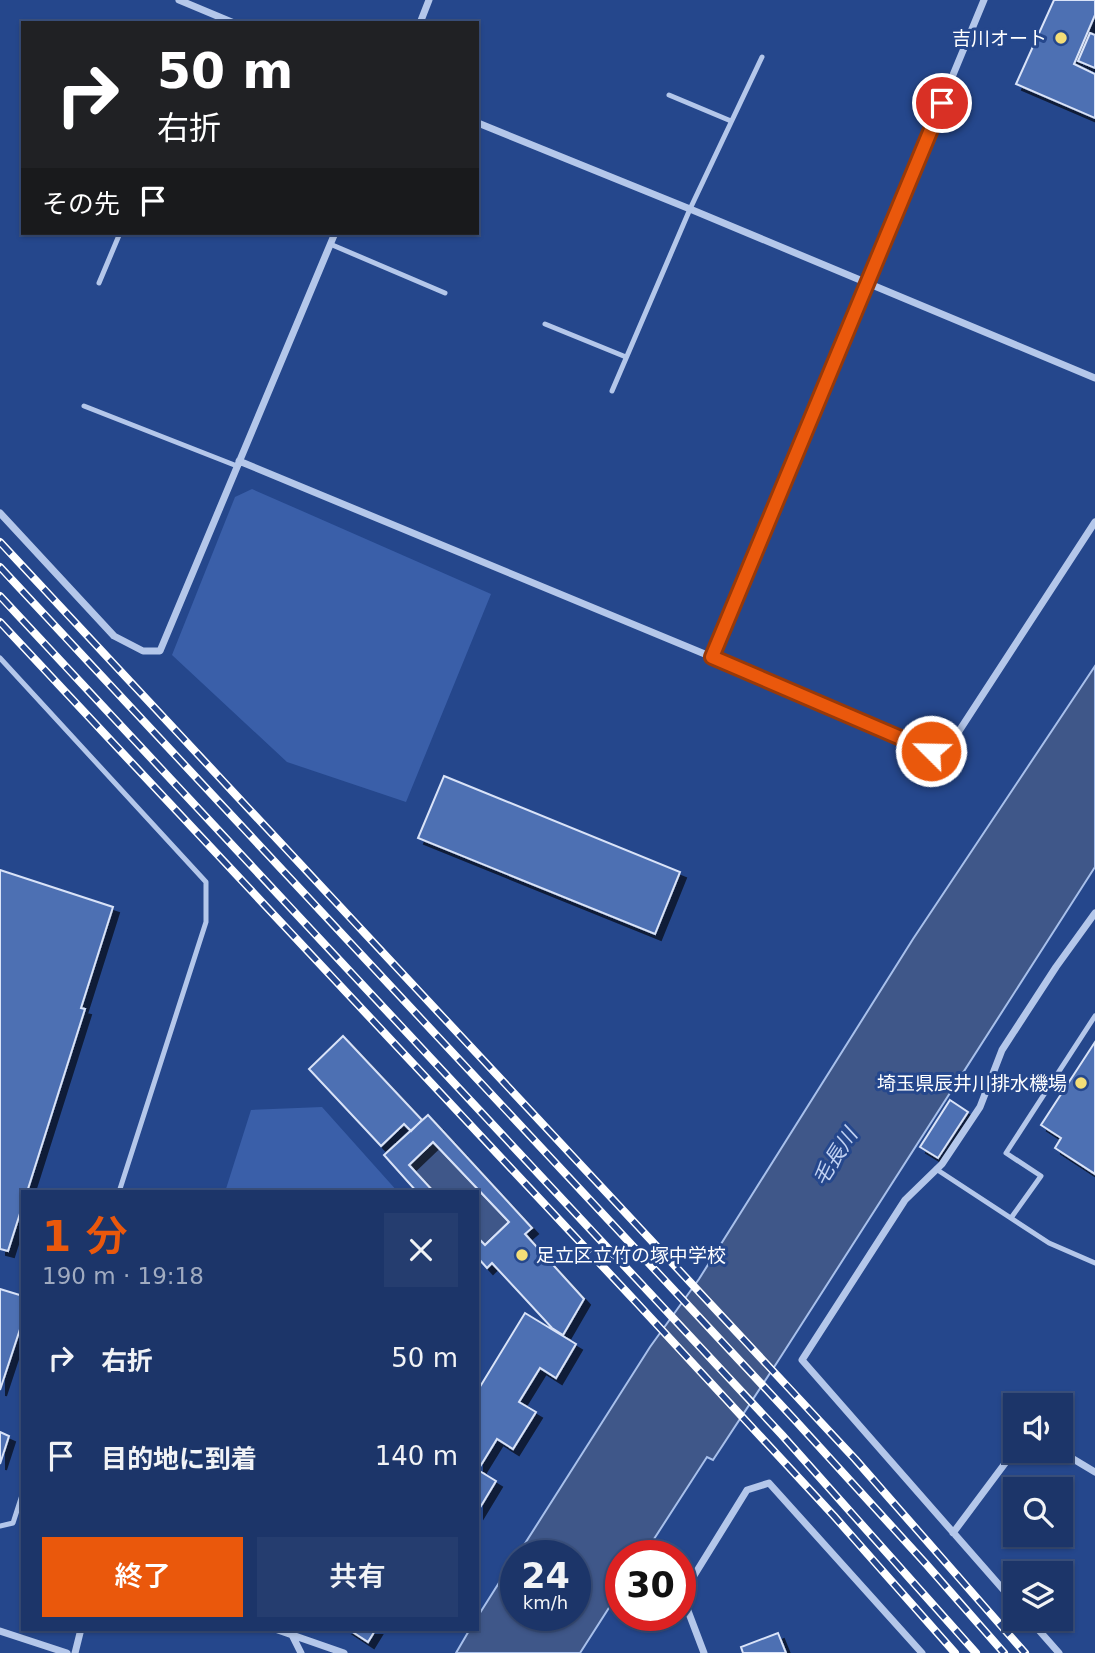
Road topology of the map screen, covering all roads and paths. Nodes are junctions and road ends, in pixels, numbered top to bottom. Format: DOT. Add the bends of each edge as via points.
graph roads {
  1 [pos="178,0"];
  2 [pos="429,0"];
  3 [pos="984,0"];
  4 [pos="211,13"];
  5 [pos="208,21"];
  6 [pos="229,21"];
  7 [pos="421,21"];
  8 [pos="762,57"];
  9 [pos="669,94"];
  10 [pos="732,121"];
  11 [pos="479,123"];
  12 [pos="690,209"];
  13 [pos="119,235"];
  14 [pos="334,235"];
  15 [pos="330,244"];
  16 [pos="99,283"];
  17 [pos="867,283"];
  18 [pos="445,293"];
  19 [pos="545,324"];
  20 [pos="626,357"];
  21 [pos="1095,378"];
  22 [pos="612,391"];
  23 [pos="83,406"];
  24 [pos="238,463"];
  25 [pos="0,513"];
  26 [pos="1095,522"];
  27 [pos="712,657"];
  28 [pos="0,658"];
  29 [pos="1095,913"];
  30 [pos="1095,1016"];
  31 [pos="936,1170"];
  32 [pos="120,1190"];
  33 [pos="1011,1218"];
  34 [pos="1095,1263"];
  35 [pos="1073,1459"];
  36 [pos="1005,1463"];
  37 [pos="1095,1472"];
  38 [pos="21,1498"];
  39 [pos="0,1526"];
  40 [pos="953,1533"];
  41 [pos="1003,1589"];
  42 [pos="0,1631"];
  43 [pos="80,1631"];
  44 [pos="281,1631"];
  45 [pos="1040,1631"];
  46 [pos="292,1635"];
  47 [pos="67,1653"];
  48 [pos="75,1653"];
  49 [pos="301,1653"];
  50 [pos="344,1653"];
  51 [pos="704,1653"];
  52 [pos="922,1653"];
  53 [pos="1059,1653"];
  1 -- 4 [label="street"];
  2 -- 7 [label="street"];
  3 -- 17 [label="street"];
  4 -- 5 [label="lane"];
  4 -- 6 [label="street"];
  8 -- 10 [label="lane"];
  9 -- 10 [label="lane"];
  10 -- 12 [label="lane"];
  11 -- 12 [label="street"];
  12 -- 17 [label="street"];
  12 -- 20 [label="lane"];
  13 -- 16 [label="lane"];
  14 -- 15 [label="street"];
  15 -- 18 [label="lane"];
  15 -- 24 [label="street"];
  17 -- 21 [label="street"];
  17 -- 27 [label="street"];
  19 -- 20 [label="lane"];
  20 -- 22 [label="lane"];
  23 -- 24 [label="lane"];
  24 -- 25 [label="street" via="160,651 143,651 114,636"];
  24 -- 27 [label="street"];
  26 -- 27 [label="street" via="948,748 931,751"];
  28 -- 32 [label="lane" via="206,882 206,922"];
  29 -- 31 [label="street" via="1002,1050 980,1107"];
  30 -- 33 [label="lane" via="1006,1153 1041,1176"];
  31 -- 33 [label="lane"];
  31 -- 40 [label="street" via="905,1200 802,1360"];
  33 -- 34 [label="lane" via="1049,1243"];
  35 -- 37 [label="street"];
  36 -- 40 [label="street"];
  38 -- 39 [label="lane" via="13,1523"];
  40 -- 41 [label="street"];
  42 -- 47 [label="street"];
  43 -- 48 [label="street"];
  44 -- 46 [label="street"];
  45 -- 53 [label="street"];
  46 -- 49 [label="street"];
  46 -- 50 [label="street"];
  51 -- 52 [label="street" via="682,1595 747,1490 769,1483"];
}
